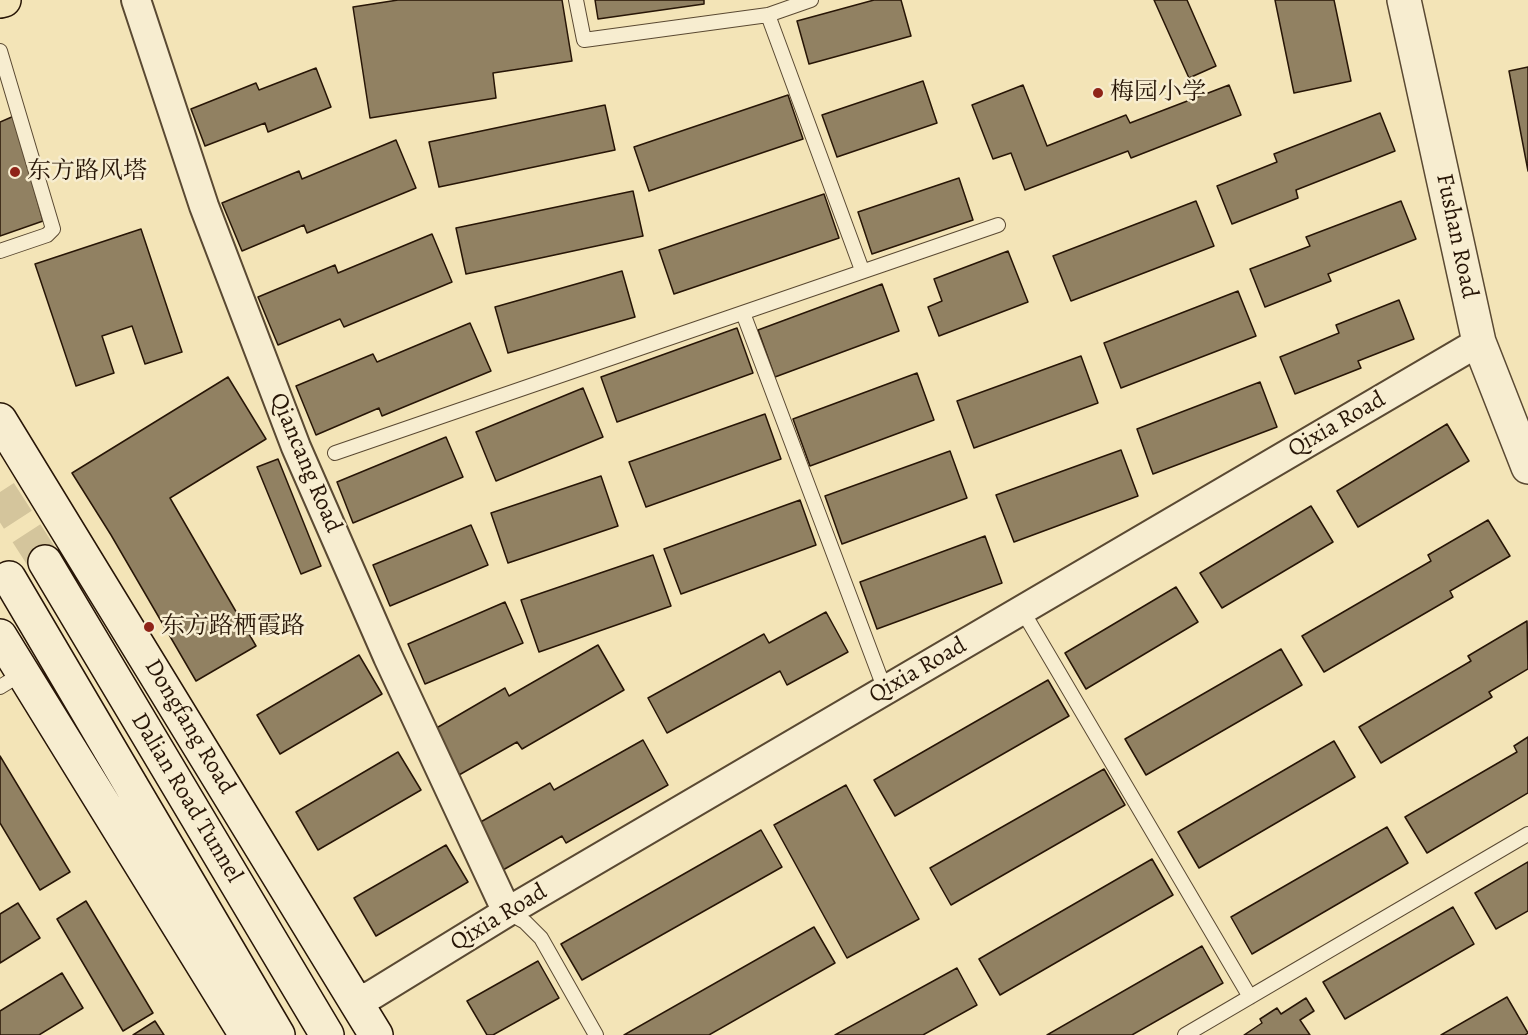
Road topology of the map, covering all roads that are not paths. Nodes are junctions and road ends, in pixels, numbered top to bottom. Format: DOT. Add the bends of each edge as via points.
graph roads {
  1 [pos="136,0"];
  2 [pos="576,0"];
  3 [pos="811,0"];
  4 [pos="1404,0"];
  5 [pos="768,15"];
  6 [pos="0,51"];
  7 [pos="998,225"];
  8 [pos="0,251"];
  9 [pos="862,270"];
  10 [pos="743,313"];
  11 [pos="1479,342"];
  12 [pos="0,420"];
  13 [pos="1521,429"];
  14 [pos="335,453"];
  15 [pos="1528,466"];
  16 [pos="45,562"];
  17 [pos="9,578"];
  18 [pos="1022,610"];
  19 [pos="0,636"];
  20 [pos="12,680"];
  21 [pos="885,690"];
  22 [pos="1528,834"];
  23 [pos="507,912"];
  24 [pos="1250,997"];
  25 [pos="357,1000"];
  26 [pos="246,1035"];
  27 [pos="278,1035"];
  28 [pos="327,1035"];
  29 [pos="376,1035"];
  30 [pos="596,1035"];
  31 [pos="1185,1035"];
  1 -- 23 [label="street, Qiancang Road" via="204,206 296,447"];
  2 -- 5 [label="lane" via="584,40"];
  3 -- 5 [label="lane"];
  4 -- 11 [label="main road, Fushan Road"];
  5 -- 9 [label="lane"];
  6 -- 8 [label="lane" via="53,229 47,235"];
  7 -- 9 [label="lane"];
  9 -- 10 [label="lane"];
  10 -- 14 [label="lane"];
  10 -- 21 [label="lane"];
  11 -- 13 [label="main road, Fushan Road"];
  11 -- 18 [label="street, Qixia Road"];
  12 -- 25 [label="main road, Dongfang Road"];
  13 -- 15 [label="main road, Fushan Road"];
  16 -- 28 [label="main road, Dalian Road Tunnel"];
  17 -- 27 [label="main road, Dalian Road Tunnel"];
  18 -- 21 [label="street, Qixia Road"];
  18 -- 24 [label="lane"];
  19 -- 20 [label="main road"];
  20 -- 26 [label="main road"];
  21 -- 23 [label="street, Qixia Road"];
  22 -- 24 [label="lane"];
  23 -- 25 [label="street, Qixia Road" via="372,995"];
  23 -- 30 [label="lane" via="541,938"];
  24 -- 31 [label="lane"];
  25 -- 29 [label="main road, Dongfang Road"];
}
